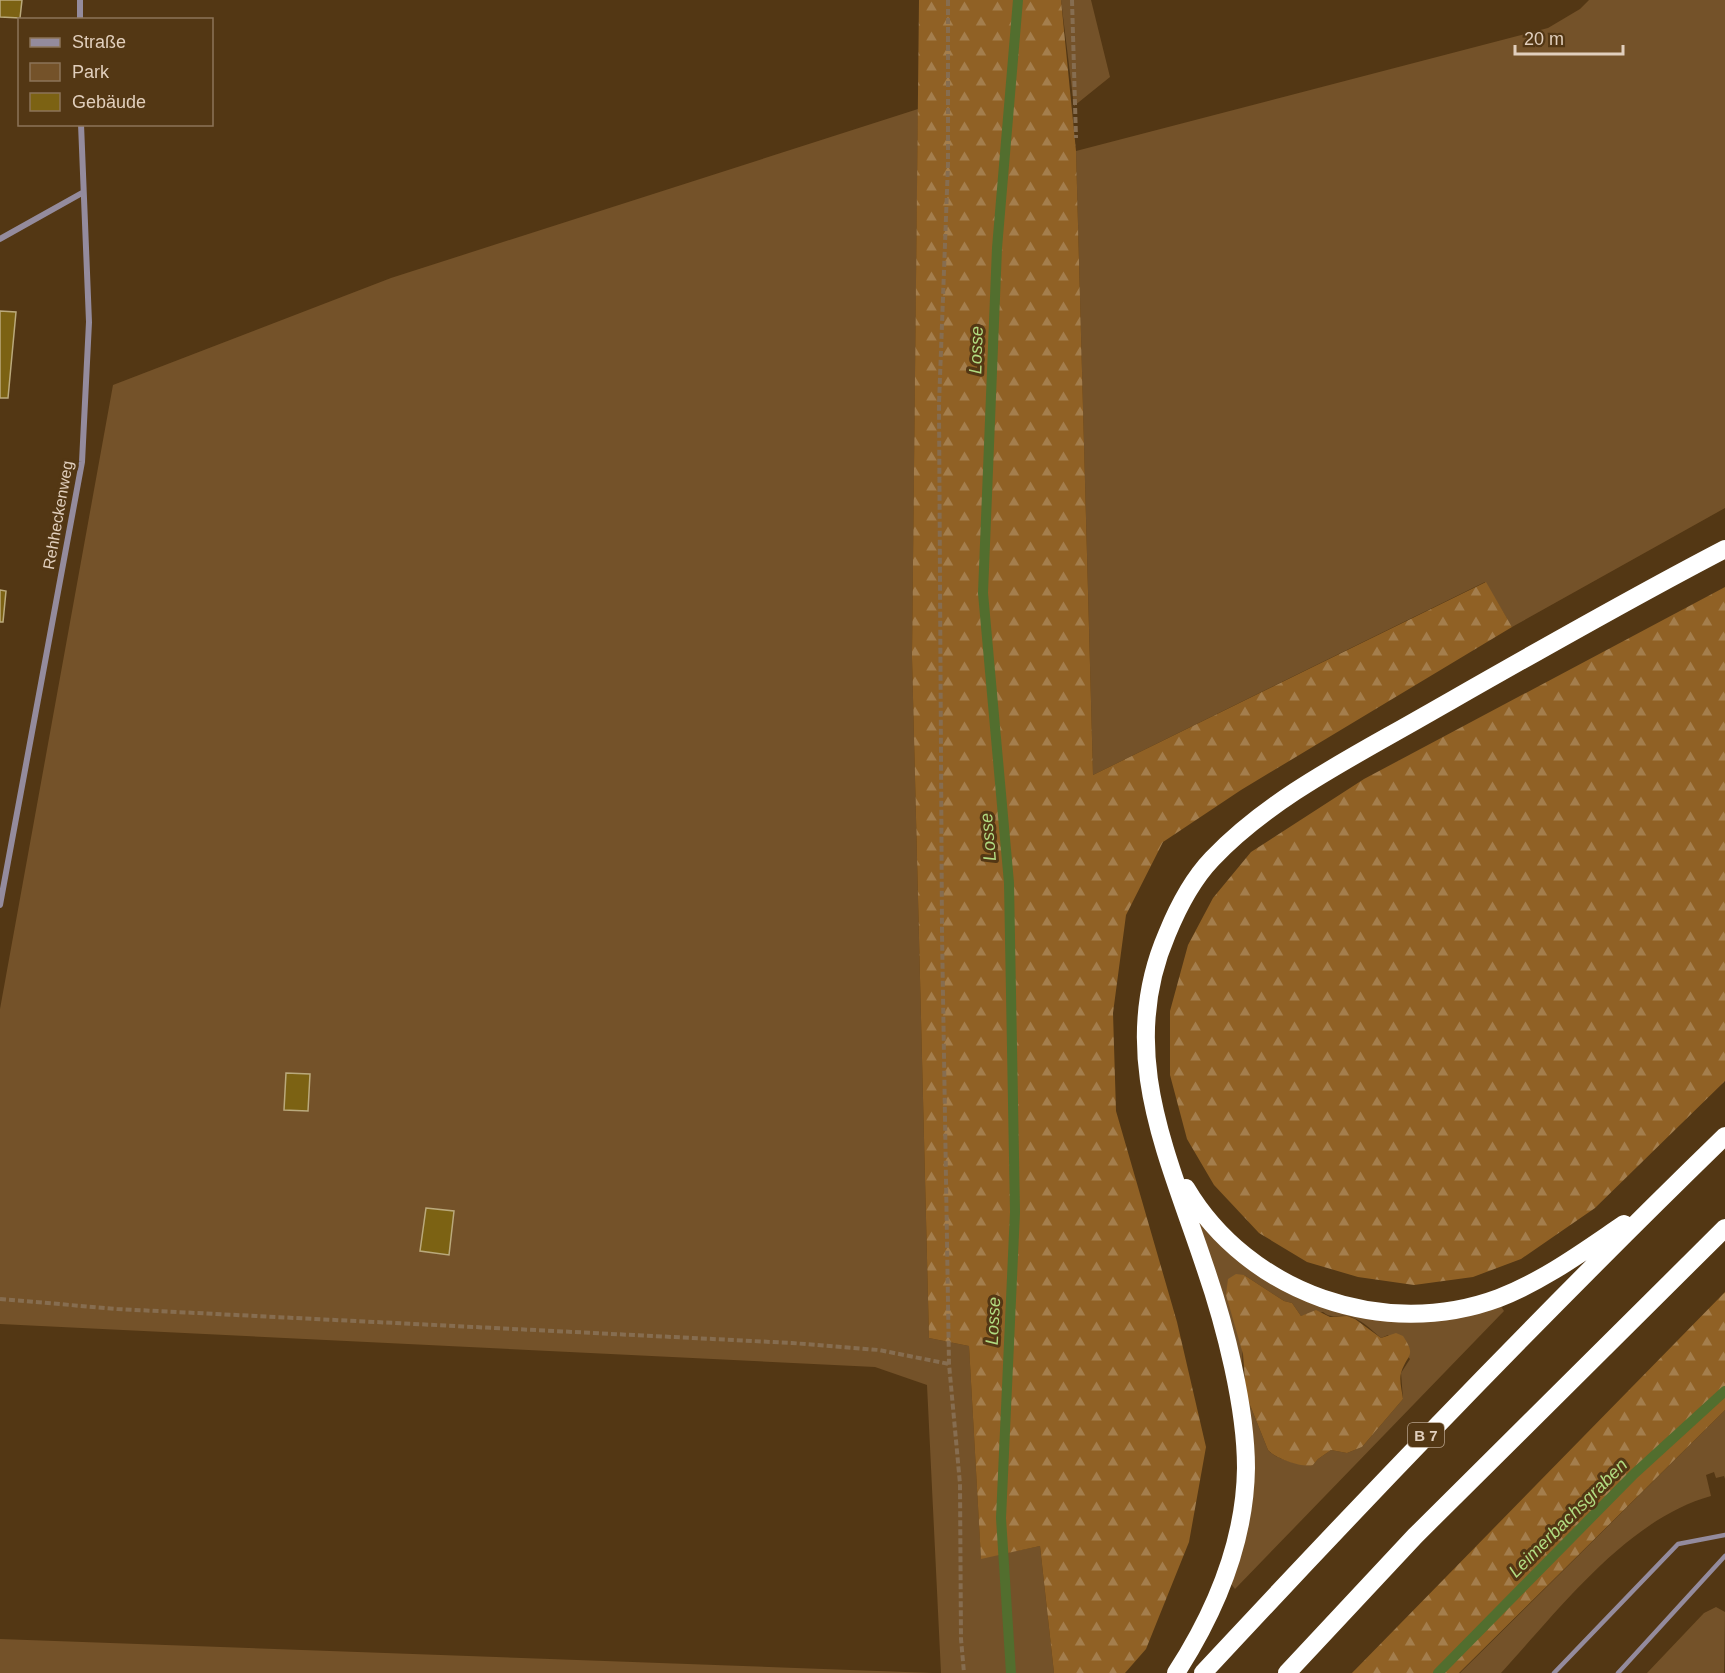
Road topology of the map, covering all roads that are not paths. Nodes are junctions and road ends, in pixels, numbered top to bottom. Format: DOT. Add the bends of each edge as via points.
graph roads {
  1 [pos="80,0"];
  2 [pos="80,18"];
  3 [pos="81,126"];
  4 [pos="82,192"];
  5 [pos="0,239"];
  6 [pos="1725,549"];
  7 [pos="0,905"];
  8 [pos="1725,1136"];
  9 [pos="1167,1153"];
  10 [pos="1656,1203"];
  11 [pos="1725,1228"];
  12 [pos="1725,1535"];
  13 [pos="1725,1556"];
  14 [pos="1292,1670"];
  15 [pos="1176,1673"];
  16 [pos="1203,1673"];
  17 [pos="1554,1673"];
  18 [pos="1618,1673"];
  1 -- 2 [label="street"];
  3 -- 4 [label="street, Rehheckenweg"];
  4 -- 5 [label="street"];
  4 -- 7 [label="street, Rehheckenweg" via="89,322 82,462"];
  6 -- 9 [label="highway" via="1498,674 1307,786 1248,827 1212,859 1185,893 1174,916 1148,995 1148,1084"];
  8 -- 10 [label="highway, B 7"];
  9 -- 10 [label="highway" via="1204,1217 1262,1270 1320,1298 1376,1312 1433,1314 1497,1299 1549,1274"];
  9 -- 15 [label="highway" via="1219,1316 1240,1411 1246,1466 1242,1516 1220,1595"];
  10 -- 16 [label="highway, B 7" via="1374,1489"];
  11 -- 14 [label="highway" via="1415,1536"];
  12 -- 17 [label="lane" via="1678,1544"];
  13 -- 18 [label="lane"];
}
